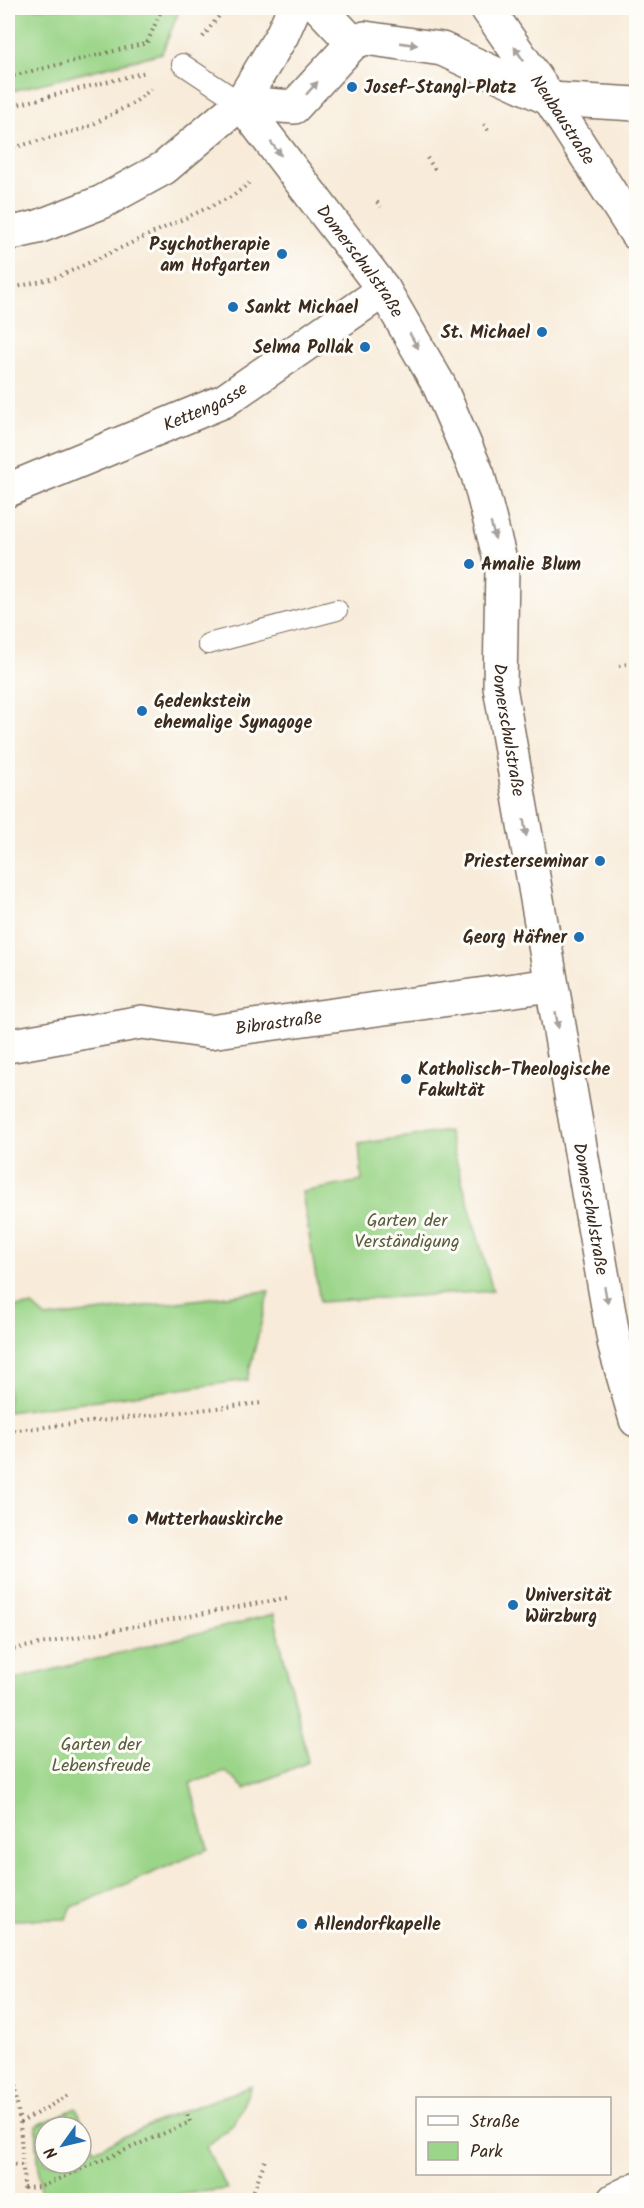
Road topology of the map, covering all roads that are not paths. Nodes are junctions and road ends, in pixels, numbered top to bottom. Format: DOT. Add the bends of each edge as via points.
graph roads {
  1 [pos="294,8"];
  2 [pos="320,8"];
  3 [pos="488,8"];
  4 [pos="353,43"];
  5 [pos="182,64"];
  6 [pos="550,99"];
  7 [pos="241,103"];
  8 [pos="636,104"];
  9 [pos="636,233"];
  10 [pos="8,234"];
  11 [pos="384,290"];
  12 [pos="8,490"];
  13 [pos="337,610"];
  14 [pos="208,644"];
  15 [pos="550,985"];
  16 [pos="8,1046"];
  17 [pos="636,1420"];
  18 [pos="636,2189"];
  19 [pos="614,2200"];
  1 -- 7 [label="street"];
  2 -- 4 [label="street"];
  6 -- 3 [label="street, Neubaustraße, one-way"];
  4 -- 6 [label="street, one-way" via="365,38 442,49"];
  7 -- 4 [label="street, one-way" via="294,107"];
  5 -- 7 [label="lane"];
  6 -- 8 [label="street"];
  6 -- 9 [label="street, Neubaustraße"];
  7 -- 10 [label="street" via="164,168 102,202 38,227"];
  7 -- 11 [label="street, Domerschulstraße, one-way"];
  11 -- 12 [label="street, Kettengasse" via="224,401"];
  11 -- 15 [label="street, Domerschulstraße, one-way" via="440,385 478,474 502,567 500,687"];
  13 -- 14 [label="lane"];
  15 -- 16 [label="street, Bibrastraße" via="210,1032 142,1022"];
  15 -- 17 [label="street, Domerschulstraße, one-way" via="615,1347"];
  18 -- 19 [label="street"];
}
